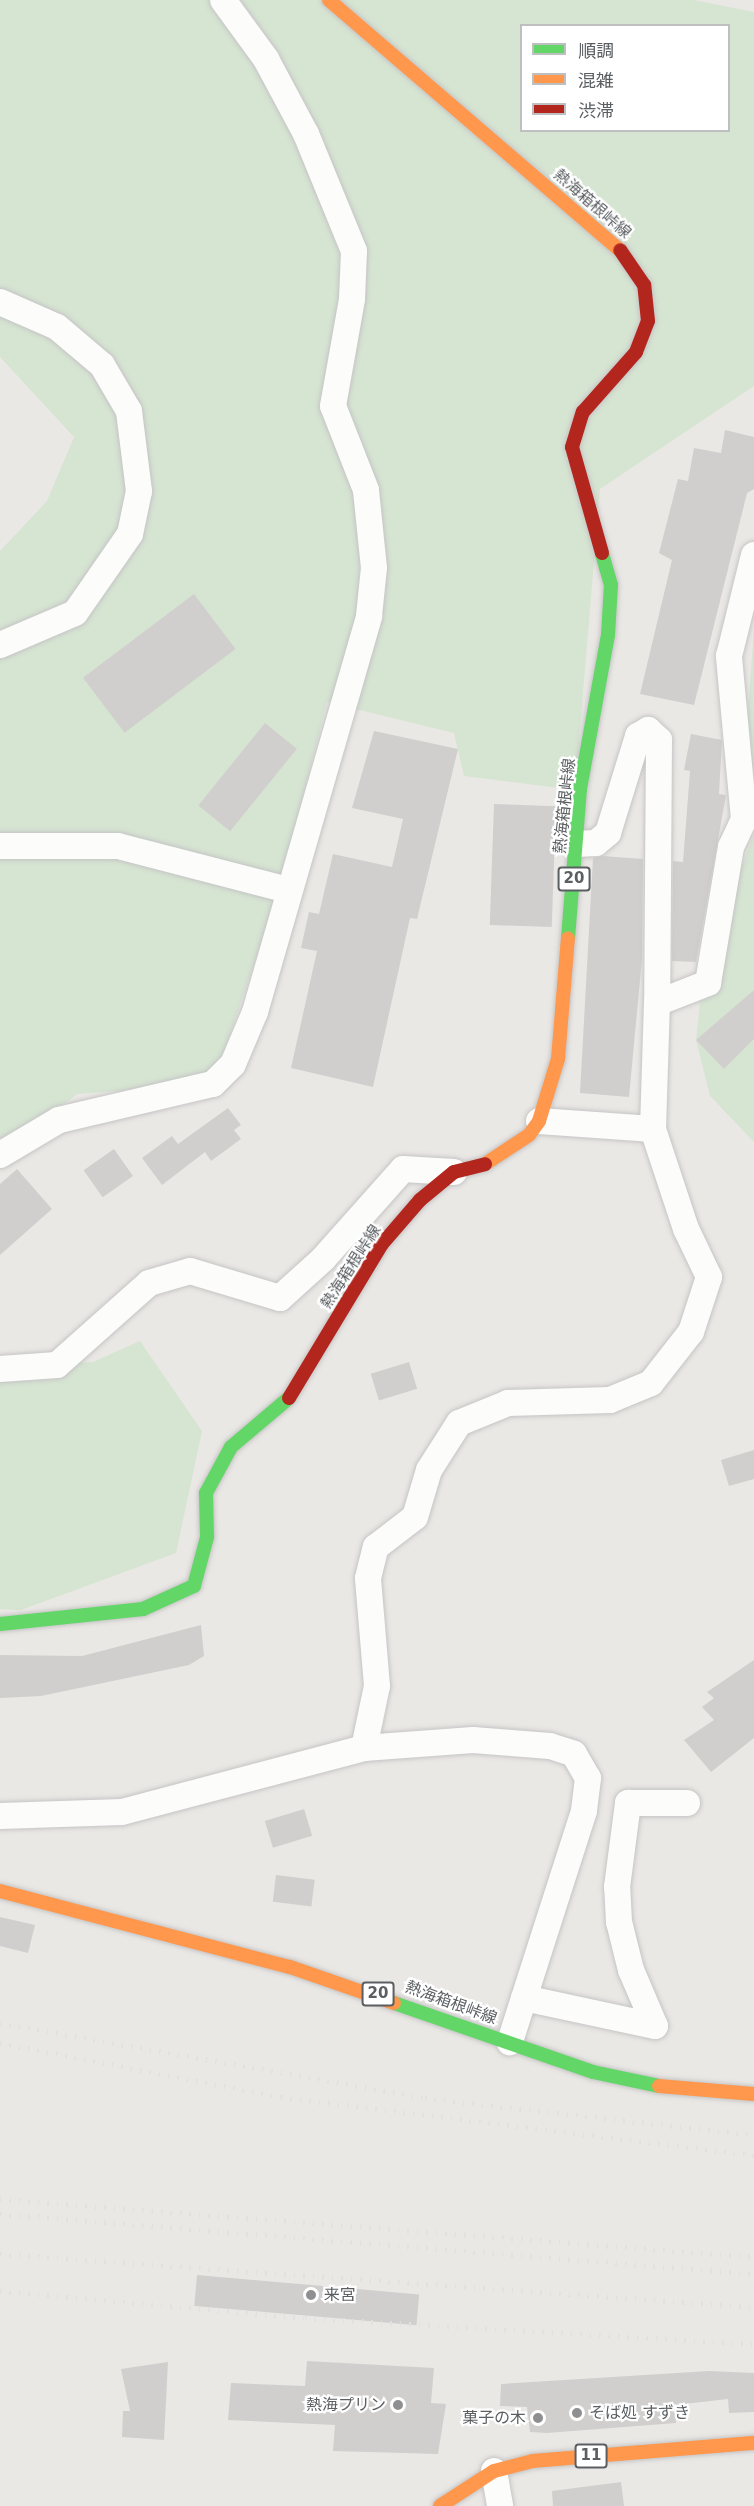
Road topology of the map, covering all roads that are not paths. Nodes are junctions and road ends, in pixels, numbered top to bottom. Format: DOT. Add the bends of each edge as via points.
graph roads {
  1 [pos="223,0"];
  2 [pos="329,0"];
  3 [pos="0,302"];
  4 [pos="754,555"];
  5 [pos="0,645"];
  6 [pos="576,844"];
  7 [pos="0,846"];
  8 [pos="288,890"];
  9 [pos="657,1003"];
  10 [pos="539,1121"];
  11 [pos="653,1129"];
  12 [pos="0,1155"];
  13 [pos="454,1172"];
  14 [pos="0,1369"];
  15 [pos="0,1624"];
  16 [pos="364,1748"];
  17 [pos="687,1803"];
  18 [pos="0,1816"];
  19 [pos="0,1892"];
  20 [pos="524,1998"];
  21 [pos="510,2042"];
  22 [pos="754,2094"];
  23 [pos="754,2444"];
  24 [pos="494,2471"];
  25 [pos="440,2506"];
  26 [pos="500,2506"];
  1 -- 8 [label="street" via="266,59 306,134 354,251 352,299 333,406 366,490 374,568 369,616"];
  2 -- 6 [label="main road, 熱海箱根峠線 / 20" via="621,250 644,285 648,321 636,352 583,412 572,447 611,585 608,635"];
  3 -- 5 [label="street" via="57,327 102,365 129,411 139,490 130,534 75,613"];
  4 -- 9 [label="street" via="729,656 744,819 731,847 708,983"];
  6 -- 9 [label="street" via="596,843 608,833 638,736 648,730 659,740"];
  6 -- 10 [label="main road, 熱海箱根峠線 / 20" via="558,1059"];
  7 -- 8 [label="street" via="118,846"];
  8 -- 12 [label="street" via="255,1012 234,1064 213,1084 59,1120"];
  9 -- 11 [label="street"];
  10 -- 11 [label="street"];
  10 -- 13 [label="main road, 熱海箱根峠線 / 20" via="515,1149"];
  11 -- 16 [label="street" via="686,1228 709,1277 691,1332 651,1383 610,1400 508,1403 459,1423 429,1470 415,1517 376,1547 368,1578 377,1686"];
  13 -- 14 [label="street" via="402,1169 323,1259 280,1298 190,1271 149,1283 57,1365"];
  13 -- 15 [label="main road, 熱海箱根峠線 / 20" via="382,1244 289,1398 231,1448 206,1494 207,1537 194,1586 143,1609"];
  16 -- 18 [label="street" via="122,1812"];
  16 -- 20 [label="street" via="473,1740 550,1746 574,1754 588,1778 584,1811"];
  17 -- 20 [label="street" via="628,1803 616,1887 619,1922 631,1970 655,2026"];
  19 -- 21 [label="main road, 熱海箱根峠線 / 20" via="290,1967"];
  20 -- 21 [label="street"];
  21 -- 22 [label="main road, 熱海箱根峠線 / 20" via="593,2072 672,2089"];
  23 -- 24 [label="main road, 11" via="533,2461"];
  24 -- 25 [label="main road, 11"];
  24 -- 26 [label="street"];
}
